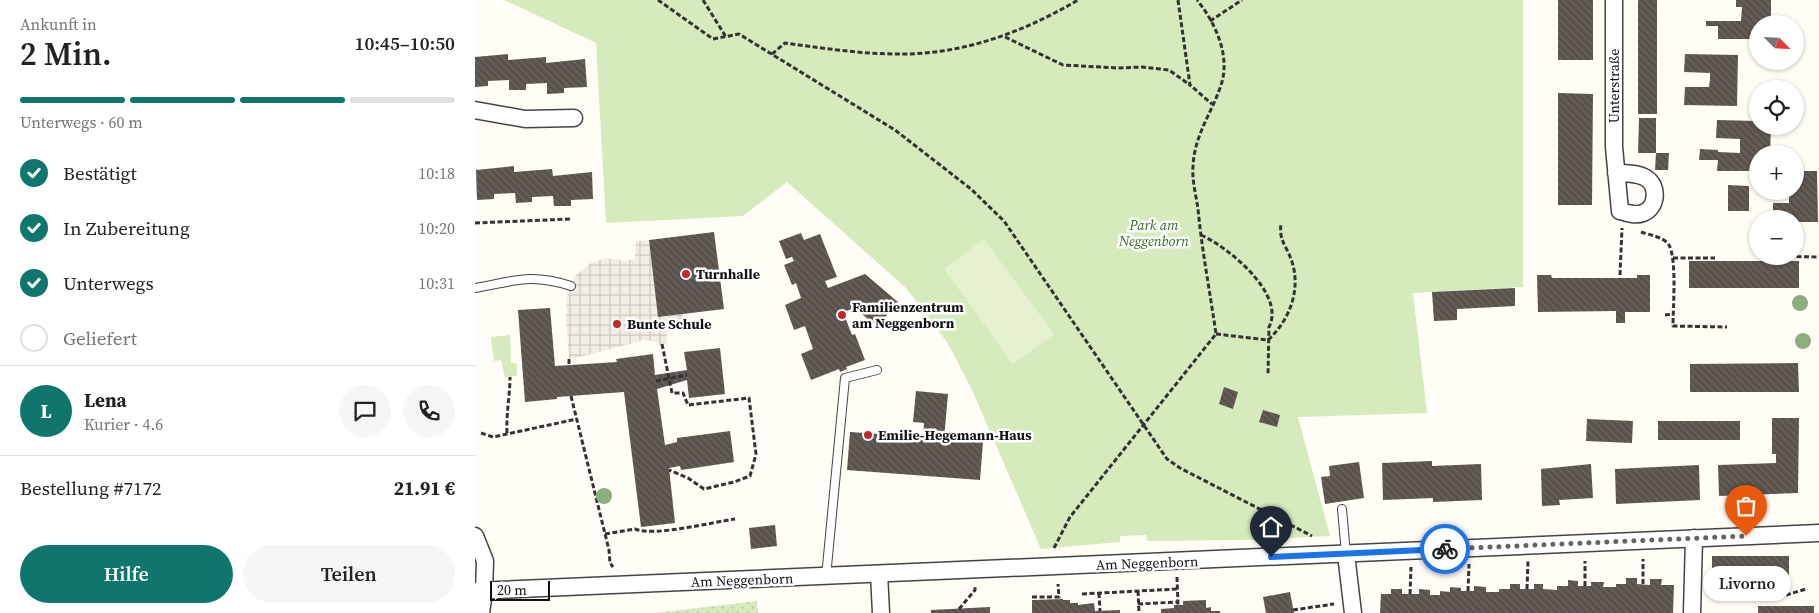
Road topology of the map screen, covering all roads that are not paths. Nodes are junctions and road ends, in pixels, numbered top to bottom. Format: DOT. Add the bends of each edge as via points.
graph roads {
  1 [pos="1614,0"];
  2 [pos="475,110"];
  3 [pos="574,118"];
  4 [pos="1616,173"];
  5 [pos="571,286"];
  6 [pos="475,288"];
  7 [pos="877,370"];
  8 [pos="1342,509"];
  9 [pos="1819,533"];
  10 [pos="475,536"];
  11 [pos="1694,538"];
  12 [pos="1346,554"];
  13 [pos="879,574"];
  14 [pos="826,577"];
  15 [pos="479,591"];
  16 [pos="1352,607"];
  17 [pos="481,613"];
  18 [pos="881,613"];
  19 [pos="1691,613"];
  1 -- 4 [label="street, Unterstraße"];
  2 -- 3 [label="street" via="525,119"];
  4 -- 4 [label="street, Unterstraße" via="1620,211 1643,213 1651,207 1655,192 1648,179"];
  5 -- 6 [label="lane" via="550,279 529,278"];
  7 -- 14 [label="lane" via="845,378"];
  8 -- 12 [label="lane"];
  9 -- 11 [label="street, Am Neggenborn"];
  10 -- 15 [label="street" via="485,560"];
  11 -- 12 [label="street, Am Neggenborn"];
  11 -- 19 [label="street"];
  12 -- 13 [label="street, Am Neggenborn"];
  12 -- 16 [label="street"];
  13 -- 14 [label="street, Am Neggenborn"];
  13 -- 18 [label="street"];
  14 -- 15 [label="street, Am Neggenborn"];
  15 -- 17 [label="street"];
}
